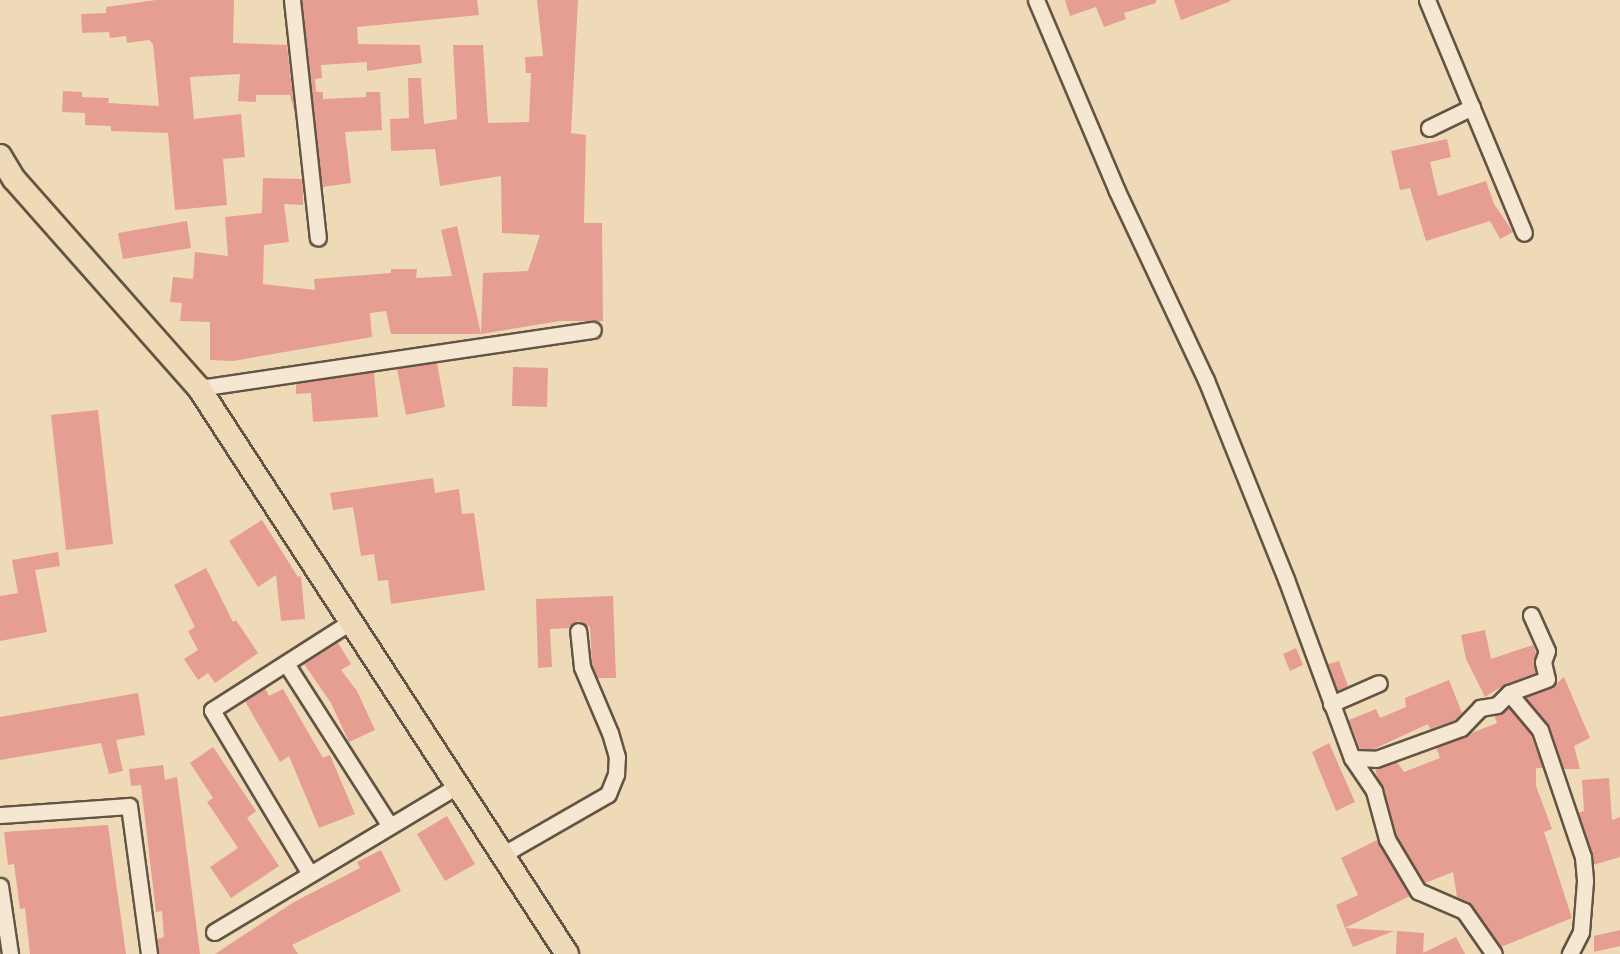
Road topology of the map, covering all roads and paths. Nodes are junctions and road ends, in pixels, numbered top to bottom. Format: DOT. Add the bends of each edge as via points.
graph roads {
  1 [pos="292,0"];
  2 [pos="1036,0"];
  3 [pos="1427,0"];
  4 [pos="1472,107"];
  5 [pos="1429,128"];
  6 [pos="0,156"];
  7 [pos="7,173"];
  8 [pos="1524,233"];
  9 [pos="318,238"];
  10 [pos="593,330"];
  11 [pos="199,388"];
  12 [pos="1531,615"];
  13 [pos="350,622"];
  14 [pos="578,631"];
  15 [pos="287,665"];
  16 [pos="1379,683"];
  17 [pos="1509,693"];
  18 [pos="1331,704"];
  19 [pos="1352,758"];
  20 [pos="456,786"];
  21 [pos="0,814"];
  22 [pos="390,826"];
  23 [pos="502,855"];
  24 [pos="310,874"];
  25 [pos="0,886"];
  26 [pos="214,932"];
  27 [pos="10,954"];
  28 [pos="149,954"];
  29 [pos="567,954"];
  30 [pos="1494,954"];
  31 [pos="1570,954"];
  1 -- 9 [label="street"];
  2 -- 18 [label="street" via="1117,190 1206,380 1287,579"];
  3 -- 4 [label="street"];
  4 -- 5 [label="street"];
  4 -- 8 [label="street"];
  6 -- 7 [label="main road"];
  7 -- 11 [label="main road"];
  10 -- 11 [label="street"];
  11 -- 13 [label="main road"];
  12 -- 17 [label="street" via="1547,651 1543,662 1547,679"];
  13 -- 15 [label="street"];
  13 -- 20 [label="main road"];
  14 -- 23 [label="street" via="582,667 610,733 617,757 616,774 608,794"];
  15 -- 22 [label="street"];
  15 -- 24 [label="street" via="212,710"];
  16 -- 18 [label="street"];
  17 -- 19 [label="street" via="1497,705 1480,708 1461,728 1398,753 1376,759"];
  17 -- 31 [label="street" via="1540,730 1582,857 1585,881 1581,932"];
  18 -- 19 [label="street"];
  19 -- 30 [label="street" via="1374,791 1387,839 1418,891 1464,911"];
  20 -- 22 [label="street"];
  20 -- 23 [label="main road"];
  21 -- 28 [label="street" via="129,806"];
  22 -- 24 [label="street"];
  23 -- 29 [label="main road"];
  24 -- 26 [label="street"];
  25 -- 27 [label="street"];
}
